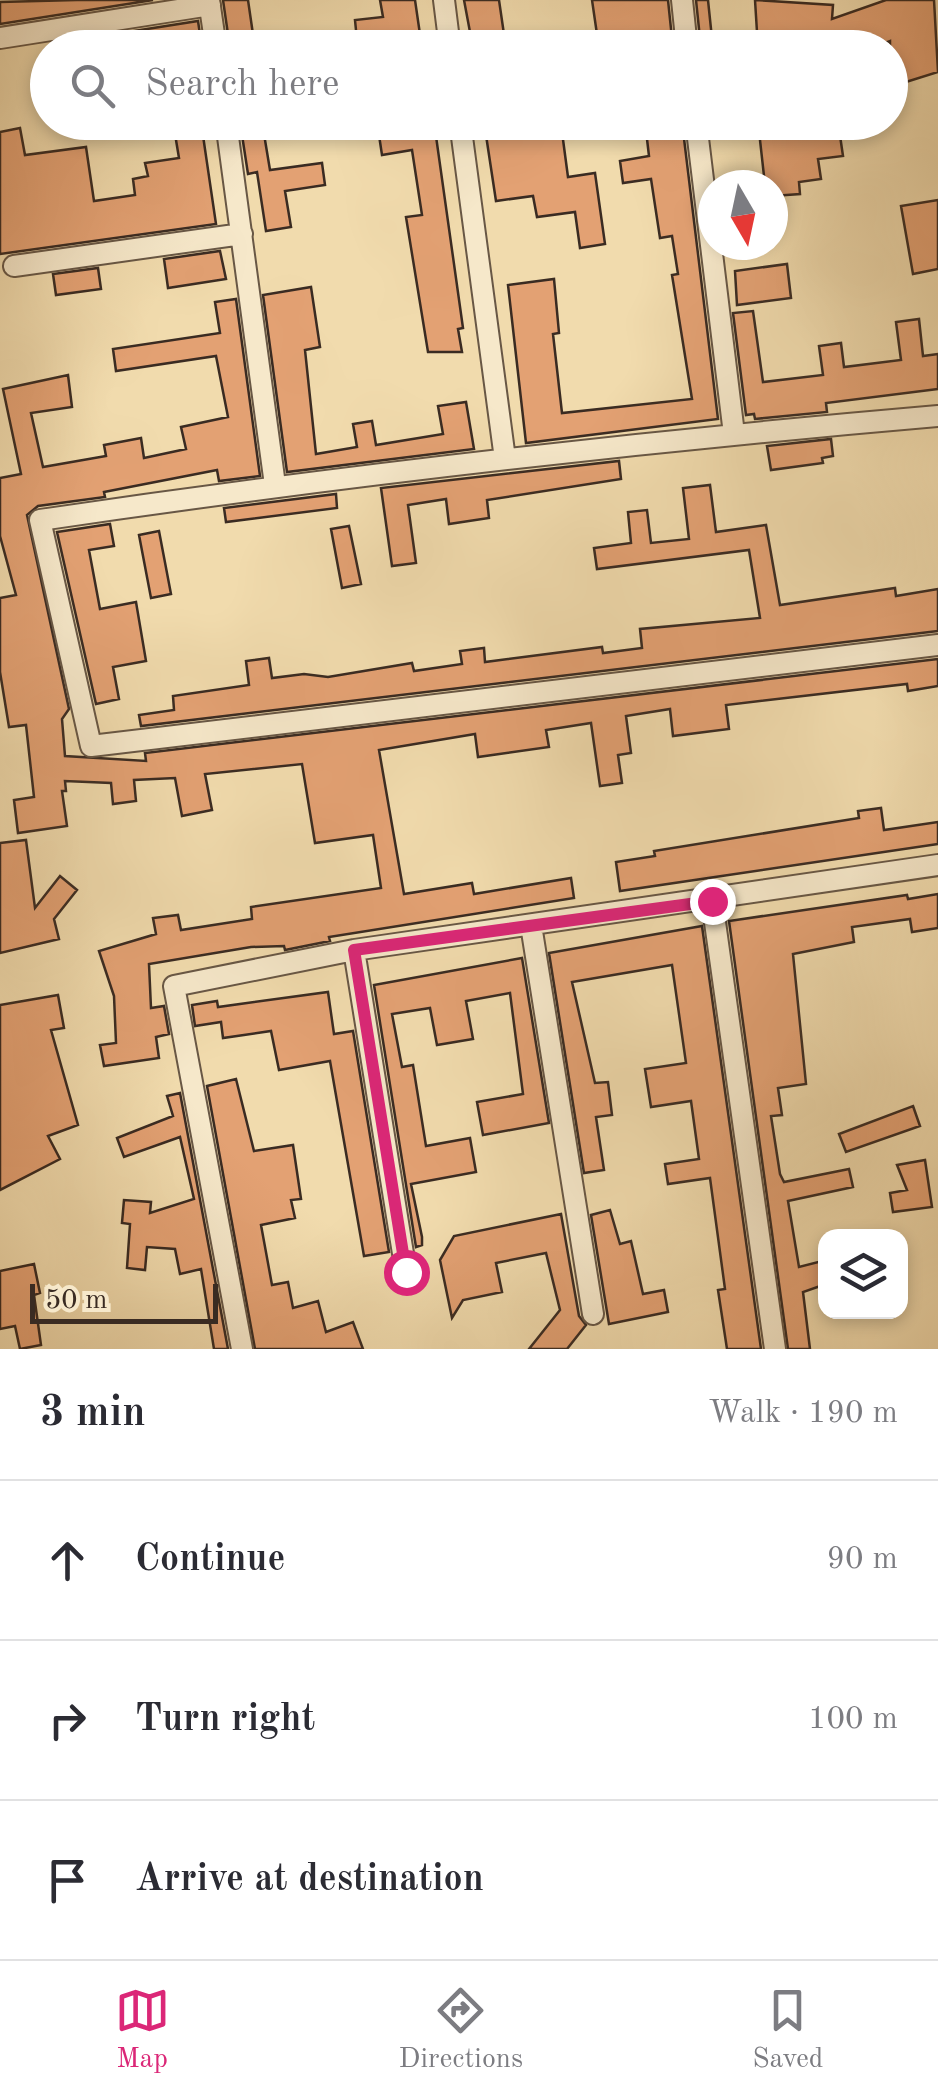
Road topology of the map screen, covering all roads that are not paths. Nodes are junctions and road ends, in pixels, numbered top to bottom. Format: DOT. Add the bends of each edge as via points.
graph roads {
  1 [pos="444,0"];
  2 [pos="682,0"];
  3 [pos="210,2"];
  4 [pos="47,30"];
  5 [pos="214,30"];
  6 [pos="448,30"];
  7 [pos="685,30"];
  8 [pos="30,33"];
  9 [pos="0,38"];
  10 [pos="229,140"];
  11 [pos="462,140"];
  12 [pos="698,140"];
  13 [pos="242,234"];
  14 [pos="14,266"];
  15 [pos="938,416"];
  16 [pos="734,434"];
  17 [pos="506,459"];
  18 [pos="275,485"];
  19 [pos="938,645"];
  20 [pos="938,865"];
  21 [pos="712,901"];
  22 [pos="531,924"];
  23 [pos="354,950"];
  24 [pos="406,1272"];
  25 [pos="593,1314"];
  26 [pos="242,1349"];
  27 [pos="775,1349"];
  1 -- 6 [label="street"];
  2 -- 7 [label="street"];
  3 -- 4 [label="street"];
  3 -- 5 [label="street"];
  8 -- 9 [label="street"];
  10 -- 13 [label="street"];
  11 -- 17 [label="street"];
  12 -- 16 [label="street"];
  13 -- 14 [label="street"];
  13 -- 18 [label="street"];
  15 -- 16 [label="street"];
  16 -- 17 [label="street"];
  17 -- 18 [label="street"];
  18 -- 19 [label="street" via="40,520 91,746"];
  20 -- 21 [label="street"];
  21 -- 22 [label="street"];
  21 -- 27 [label="street"];
  22 -- 23 [label="street"];
  22 -- 25 [label="street"];
  23 -- 24 [label="street"];
  23 -- 26 [label="street" via="174,986"];
}
